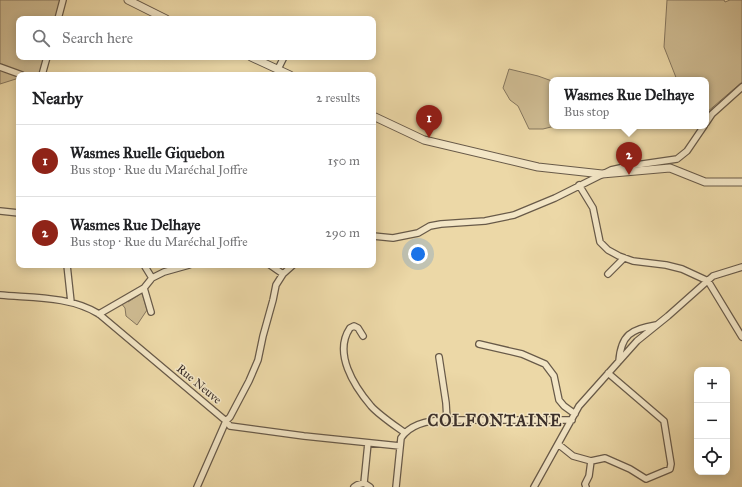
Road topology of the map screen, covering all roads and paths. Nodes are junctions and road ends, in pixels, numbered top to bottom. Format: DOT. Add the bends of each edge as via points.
graph roads {
  1 [pos="63,0"];
  2 [pos="128,0"];
  3 [pos="59,16"];
  4 [pos="160,16"];
  5 [pos="46,60"];
  6 [pos="258,60"];
  7 [pos="282,60"];
  8 [pos="0,67"];
  9 [pos="278,69"];
  10 [pos="43,72"];
  11 [pos="284,72"];
  12 [pos="16,73"];
  13 [pos="742,87"];
  14 [pos="376,117"];
  15 [pos="709,118"];
  16 [pos="702,129"];
  17 [pos="602,174"];
  18 [pos="742,182"];
  19 [pos="579,185"];
  20 [pos="0,211"];
  21 [pos="16,213"];
  22 [pos="376,236"];
  23 [pos="624,258"];
  24 [pos="742,267"];
  25 [pos="67,268"];
  26 [pos="146,268"];
  27 [pos="178,268"];
  28 [pos="274,268"];
  29 [pos="290,268"];
  30 [pos="283,274"];
  31 [pos="608,274"];
  32 [pos="152,278"];
  33 [pos="708,281"];
  34 [pos="144,288"];
  35 [pos="0,295"];
  36 [pos="71,302"];
  37 [pos="150,312"];
  38 [pos="99,314"];
  39 [pos="656,325"];
  40 [pos="363,336"];
  41 [pos="742,337"];
  42 [pos="479,344"];
  43 [pos="439,357"];
  44 [pos="619,361"];
  45 [pos="608,373"];
  46 [pos="573,417"];
  47 [pos="447,420"];
  48 [pos="226,421"];
  49 [pos="405,433"];
  50 [pos="368,443"];
  51 [pos="558,444"];
  52 [pos="400,446"];
  53 [pos="591,461"];
  54 [pos="364,483"];
  55 [pos="197,487"];
  56 [pos="354,487"];
  57 [pos="370,487"];
  58 [pos="396,487"];
  59 [pos="534,487"];
  60 [pos="586,487"];
  1 -- 3 [label="street"];
  2 -- 4 [label="street"];
  5 -- 10 [label="street"];
  6 -- 9 [label="street"];
  7 -- 9 [label="street"];
  8 -- 12 [label="street"];
  9 -- 11 [label="street"];
  13 -- 15 [label="street"];
  14 -- 17 [label="street" via="424,140 538,167"];
  16 -- 17 [label="street" via="688,151 676,159 629,166"];
  17 -- 18 [label="street" via="670,168 705,182"];
  17 -- 19 [label="street"];
  19 -- 22 [label="street" via="514,215 485,221 430,226 418,233 399,238"];
  19 -- 23 [label="street" via="593,208 600,242 608,250"];
  20 -- 21 [label="street"];
  23 -- 31 [label="street"];
  23 -- 33 [label="street" via="682,269"];
  24 -- 33 [label="street" via="713,276"];
  25 -- 36 [label="street"];
  26 -- 32 [label="street"];
  27 -- 32 [label="street"];
  28 -- 30 [label="street"];
  29 -- 30 [label="street"];
  30 -- 48 [label="street" via="276,285 258,360"];
  32 -- 34 [label="street"];
  33 -- 39 [label="street"];
  33 -- 41 [label="street"];
  34 -- 37 [label="street"];
  34 -- 38 [label="street"];
  35 -- 36 [label="street, Rue Neuve"];
  36 -- 38 [label="street, Rue Neuve"];
  38 -- 48 [label="street, Rue Neuve"];
  39 -- 44 [label="street"];
  39 -- 44 [label="street" via="634,330 624,339"];
  40 -- 49 [label="street" via="354,326 346,333 343,349 350,375 371,406"];
  42 -- 46 [label="street" via="522,354 545,364 554,376 559,400"];
  43 -- 47 [label="street"];
  44 -- 45 [label="street"];
  45 -- 46 [label="street" via="579,406"];
  45 -- 53 [label="street" via="664,421 671,464 670,469 646,479 605,458"];
  46 -- 47 [label="street"];
  46 -- 51 [label="street"];
  47 -- 49 [label="street" via="422,423"];
  48 -- 50 [label="street, Rue Neuve" via="230,426"];
  48 -- 55 [label="street"];
  49 -- 52 [label="street"];
  50 -- 52 [label="street, Rue Neuve"];
  50 -- 54 [label="street"];
  51 -- 53 [label="street" via="573,456"];
  51 -- 59 [label="street"];
  52 -- 58 [label="street"];
  53 -- 60 [label="street"];
  54 -- 56 [label="street"];
  54 -- 57 [label="street"];
}
